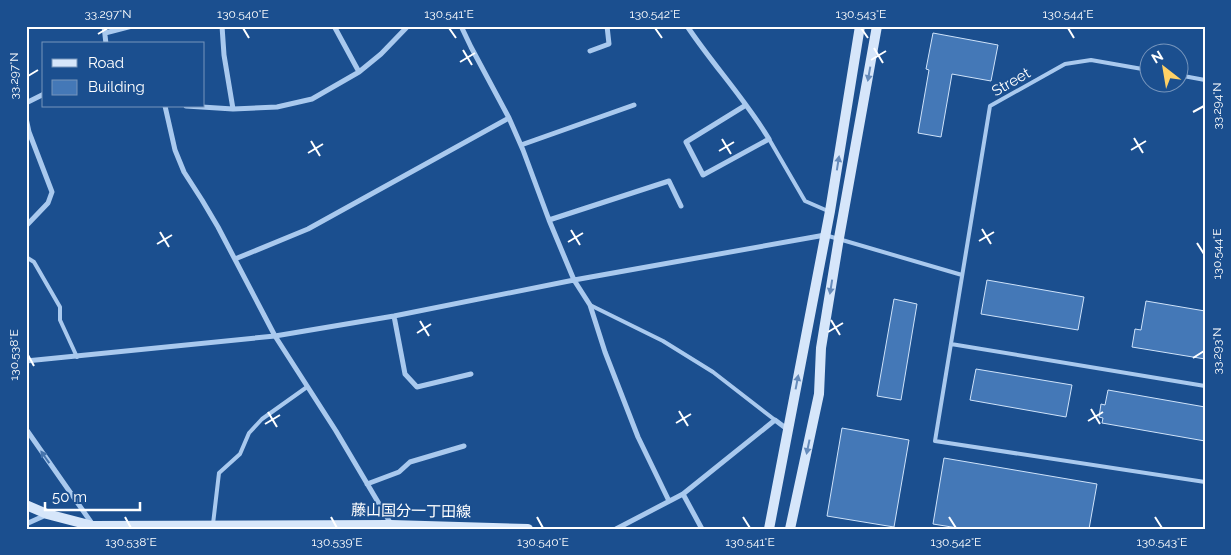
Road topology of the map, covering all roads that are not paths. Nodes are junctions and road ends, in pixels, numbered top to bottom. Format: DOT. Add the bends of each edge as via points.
graph roads {
  1 [pos="104,26"];
  2 [pos="132,26"];
  3 [pos="222,26"];
  4 [pos="334,26"];
  5 [pos="408,26"];
  6 [pos="461,26"];
  7 [pos="607,26"];
  8 [pos="687,26"];
  9 [pos="860,26"];
  10 [pos="877,26"];
  11 [pos="105,33"];
  12 [pos="106,42"];
  13 [pos="590,51"];
  14 [pos="1138,68"];
  15 [pos="359,72"];
  16 [pos="1188,77"];
  17 [pos="1205,80"];
  18 [pos="42,95"];
  19 [pos="26,103"];
  20 [pos="634,105"];
  21 [pos="746,105"];
  22 [pos="205,107"];
  23 [pos="165,108"];
  24 [pos="233,109"];
  25 [pos="26,118"];
  26 [pos="509,118"];
  27 [pos="769,139"];
  28 [pos="521,145"];
  29 [pos="681,206"];
  30 [pos="830,211"];
  31 [pos="549,220"];
  32 [pos="26,226"];
  33 [pos="825,235"];
  34 [pos="838,238"];
  35 [pos="26,257"];
  36 [pos="235,259"];
  37 [pos="962,275"];
  38 [pos="574,280"];
  39 [pos="590,306"];
  40 [pos="394,316"];
  41 [pos="275,336"];
  42 [pos="951,344"];
  43 [pos="77,356"];
  44 [pos="26,361"];
  45 [pos="471,374"];
  46 [pos="1205,386"];
  47 [pos="307,387"];
  48 [pos="775,420"];
  49 [pos="26,429"];
  50 [pos="788,430"];
  51 [pos="464,446"];
  52 [pos="1205,482"];
  53 [pos="367,484"];
  54 [pos="682,494"];
  55 [pos="669,501"];
  56 [pos="26,506"];
  57 [pos="47,514"];
  58 [pos="26,524"];
  59 [pos="213,526"];
  60 [pos="102,527"];
  61 [pos="392,527"];
  62 [pos="528,529"];
  63 [pos="616,529"];
  64 [pos="702,529"];
  65 [pos="769,529"];
  66 [pos="790,529"];
  1 -- 11 [label="street"];
  2 -- 11 [label="street"];
  3 -- 24 [label="street"];
  4 -- 15 [label="street"];
  5 -- 15 [label="street"];
  6 -- 26 [label="street"];
  7 -- 13 [label="street" via="609,44"];
  8 -- 21 [label="street"];
  30 -- 9 [label="street, one-way"];
  10 -- 34 [label="street, one-way"];
  11 -- 12 [label="street"];
  14 -- 37 [label="lane, Street" via="1091,60 1065,64 990,106"];
  15 -- 24 [label="street" via="312,99 277,107"];
  16 -- 17 [label="lane"];
  18 -- 19 [label="street"];
  20 -- 28 [label="street"];
  21 -- 27 [label="street"];
  21 -- 27 [label="street" via="686,142 703,175"];
  22 -- 24 [label="street"];
  23 -- 36 [label="street" via="175,150 184,172"];
  25 -- 32 [label="street" via="28,132 52,192 48,203"];
  26 -- 28 [label="street"];
  26 -- 36 [label="street" via="308,229"];
  27 -- 30 [label="lane" via="806,201"];
  28 -- 31 [label="street"];
  29 -- 31 [label="street" via="669,181"];
  30 -- 33 [label="street"];
  31 -- 38 [label="street"];
  33 -- 34 [label="lane"];
  33 -- 38 [label="street"];
  50 -- 33 [label="street, one-way"];
  34 -- 37 [label="lane"];
  34 -- 66 [label="street, one-way" via="821,348 819,394"];
  35 -- 43 [label="lane" via="34,262 60,307 60,320"];
  36 -- 41 [label="street"];
  37 -- 42 [label="lane"];
  38 -- 39 [label="street"];
  38 -- 40 [label="street"];
  39 -- 48 [label="lane" via="672,346 713,372"];
  39 -- 55 [label="street" via="638,437"];
  40 -- 41 [label="street"];
  40 -- 45 [label="street" via="405,374 417,387"];
  41 -- 43 [label="street"];
  41 -- 47 [label="street"];
  42 -- 46 [label="lane"];
  42 -- 52 [label="lane" via="935,441"];
  43 -- 44 [label="street"];
  47 -- 53 [label="street"];
  47 -- 59 [label="lane" via="262,419 249,433 240,454 219,473"];
  48 -- 50 [label="street"];
  48 -- 54 [label="street"];
  60 -- 49 [label="street, one-way"];
  50 -- 65 [label="street"];
  51 -- 53 [label="street" via="410,462 399,472"];
  53 -- 61 [label="street"];
  54 -- 55 [label="street"];
  54 -- 64 [label="street"];
  55 -- 63 [label="street"];
  56 -- 57 [label="street, 藤山国分一丁田線"];
  57 -- 58 [label="street"];
  57 -- 60 [label="street, 藤山国分一丁田線"];
  59 -- 60 [label="street, 藤山国分一丁田線"];
  59 -- 61 [label="street, 藤山国分一丁田線"];
  61 -- 62 [label="street, 藤山国分一丁田線"];
}
